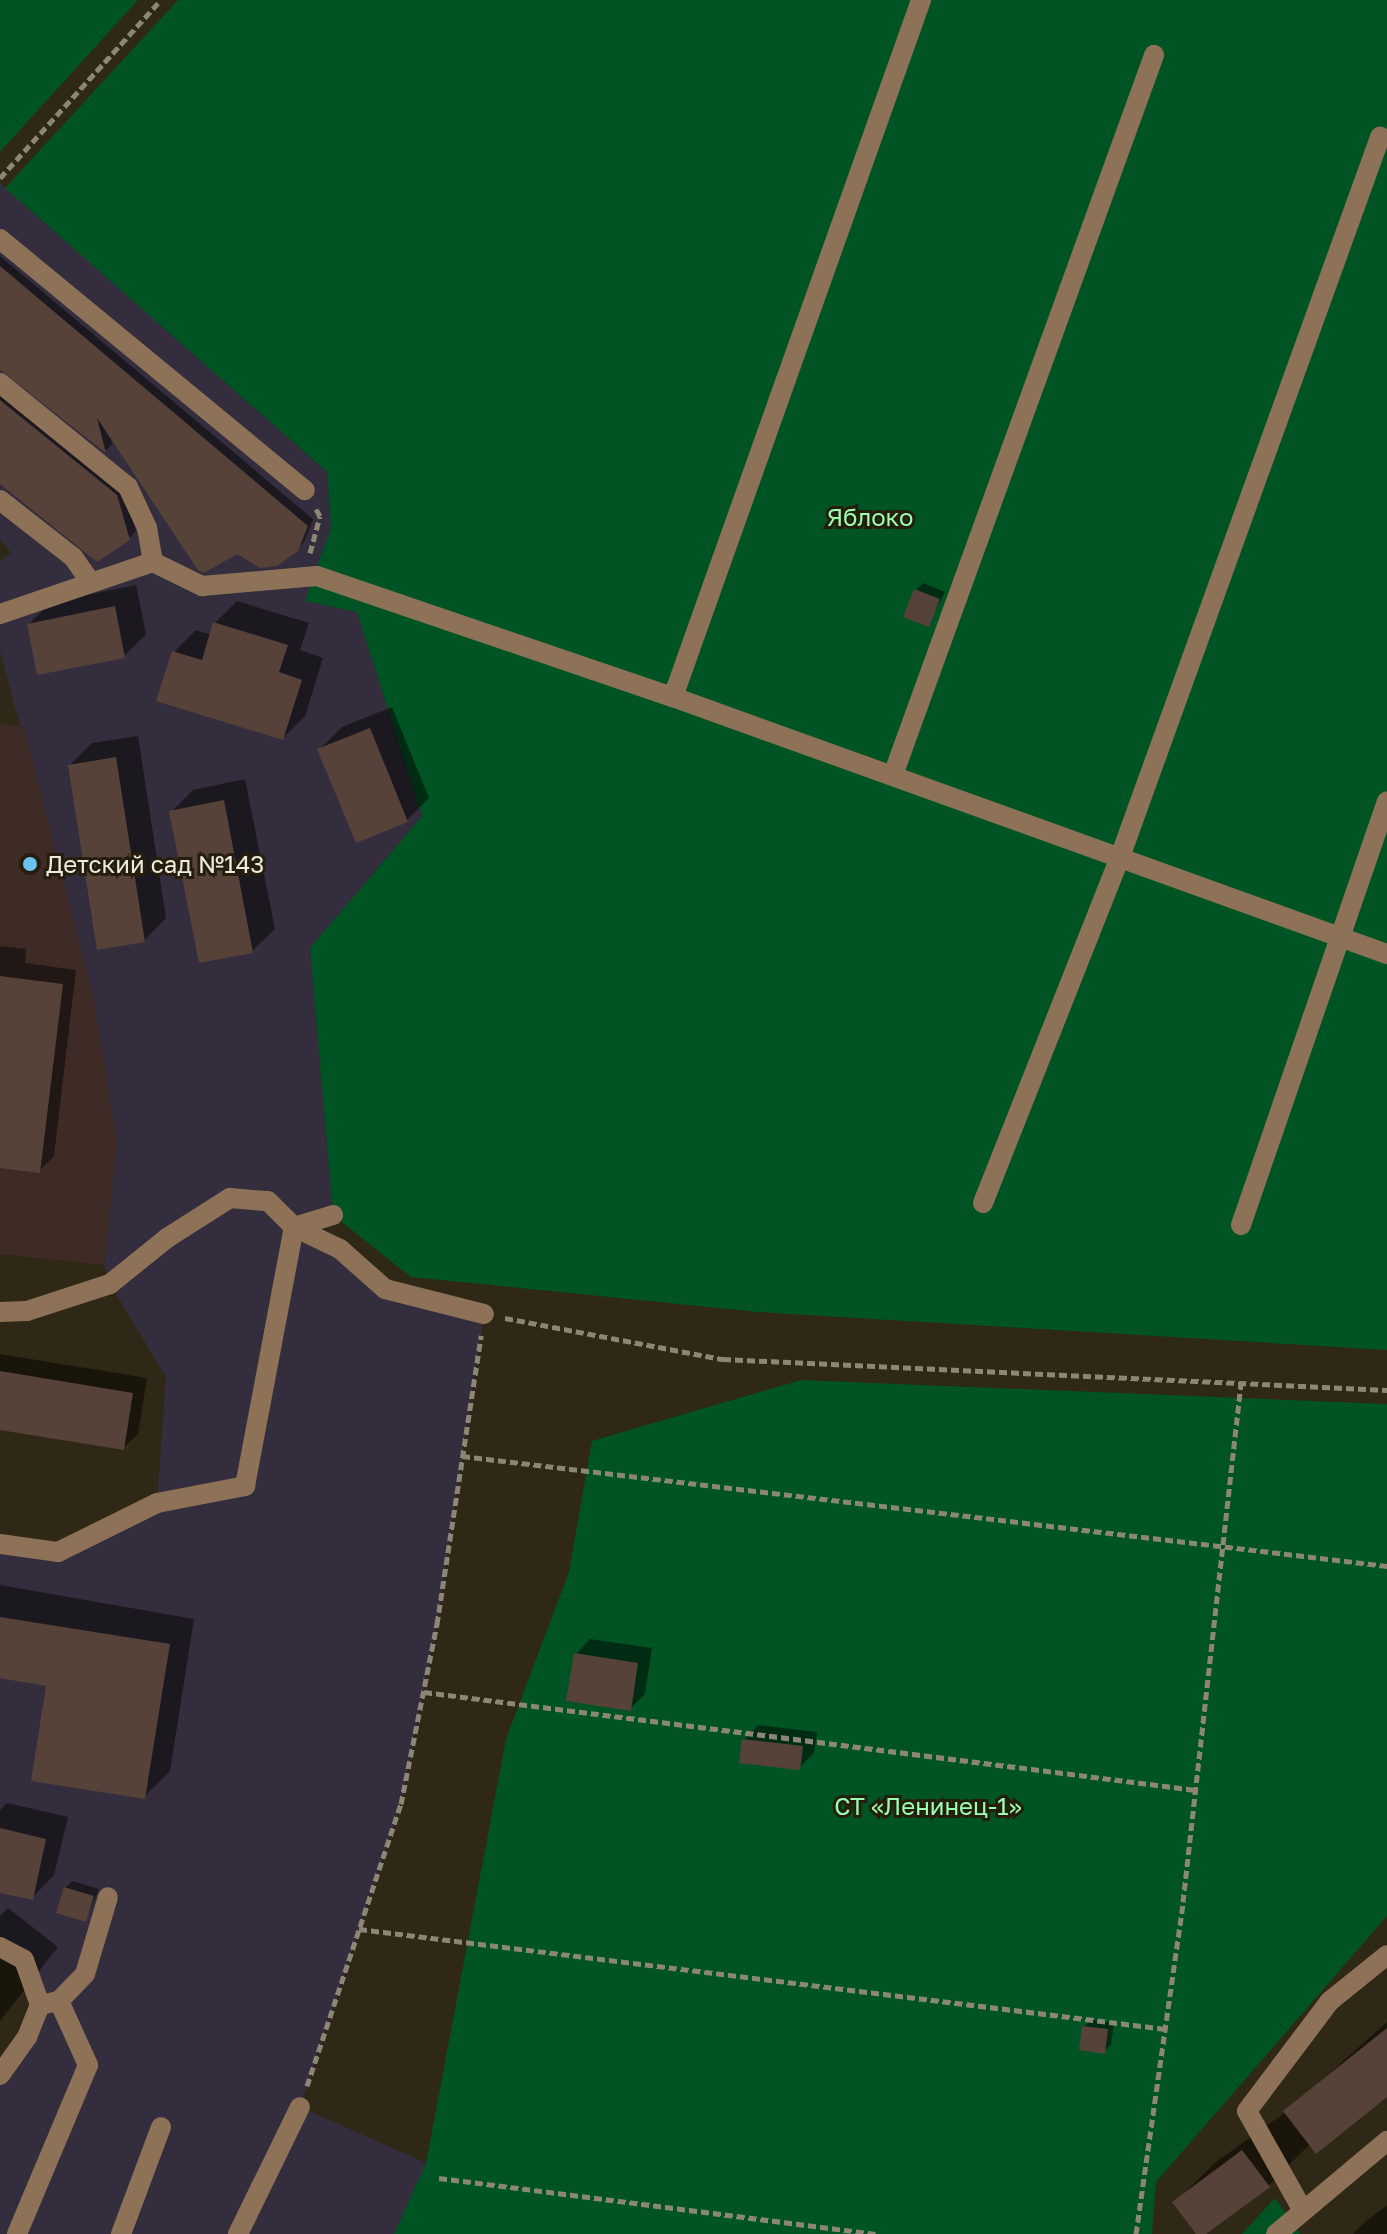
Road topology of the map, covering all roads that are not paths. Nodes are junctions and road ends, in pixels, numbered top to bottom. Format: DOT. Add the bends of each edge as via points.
graph roads {
  1 [pos="921,0"];
  2 [pos="1154,55"];
  3 [pos="1380,137"];
  4 [pos="0,239"];
  5 [pos="0,383"];
  6 [pos="305,490"];
  7 [pos="0,500"];
  8 [pos="153,562"];
  9 [pos="89,580"];
  10 [pos="0,614"];
  11 [pos="673,697"];
  12 [pos="893,775"];
  13 [pos="1387,801"];
  14 [pos="1120,857"];
  15 [pos="1338,938"];
  16 [pos="1387,954"];
  17 [pos="983,1203"];
  18 [pos="333,1215"];
  19 [pos="1241,1225"];
  20 [pos="294,1227"];
  21 [pos="0,1312"];
  22 [pos="484,1314"];
  23 [pos="0,1544"];
  24 [pos="108,1897"];
  25 [pos="0,1947"];
  26 [pos="1387,1955"];
  27 [pos="50,2003"];
  28 [pos="0,2075"];
  29 [pos="300,2107"];
  30 [pos="161,2127"];
  31 [pos="1387,2141"];
  32 [pos="1302,2209"];
  33 [pos="17,2234"];
  34 [pos="121,2234"];
  35 [pos="238,2234"];
  36 [pos="1276,2234"];
  1 -- 11 [label="street"];
  2 -- 12 [label="street"];
  3 -- 14 [label="street"];
  4 -- 6 [label="street"];
  5 -- 8 [label="street" via="128,487 147,528"];
  7 -- 9 [label="street" via="73,557"];
  8 -- 9 [label="street"];
  8 -- 11 [label="street" via="202,586 317,576"];
  9 -- 10 [label="street"];
  11 -- 12 [label="street"];
  12 -- 14 [label="street"];
  13 -- 15 [label="street"];
  14 -- 15 [label="street"];
  14 -- 17 [label="street"];
  15 -- 16 [label="street"];
  15 -- 19 [label="street"];
  18 -- 20 [label="street"];
  20 -- 21 [label="street" via="268,1201 230,1198 167,1238 110,1284 27,1311"];
  20 -- 22 [label="street" via="340,1249 385,1289"];
  20 -- 23 [label="street" via="245,1486 157,1503 58,1552"];
  24 -- 27 [label="street" via="85,1974"];
  25 -- 27 [label="street" via="24,1960"];
  26 -- 32 [label="street" via="1330,2001 1247,2111"];
  27 -- 28 [label="street"];
  27 -- 33 [label="street" via="88,2065"];
  29 -- 35 [label="street"];
  30 -- 34 [label="street"];
  31 -- 32 [label="street"];
  32 -- 36 [label="street"];
}
